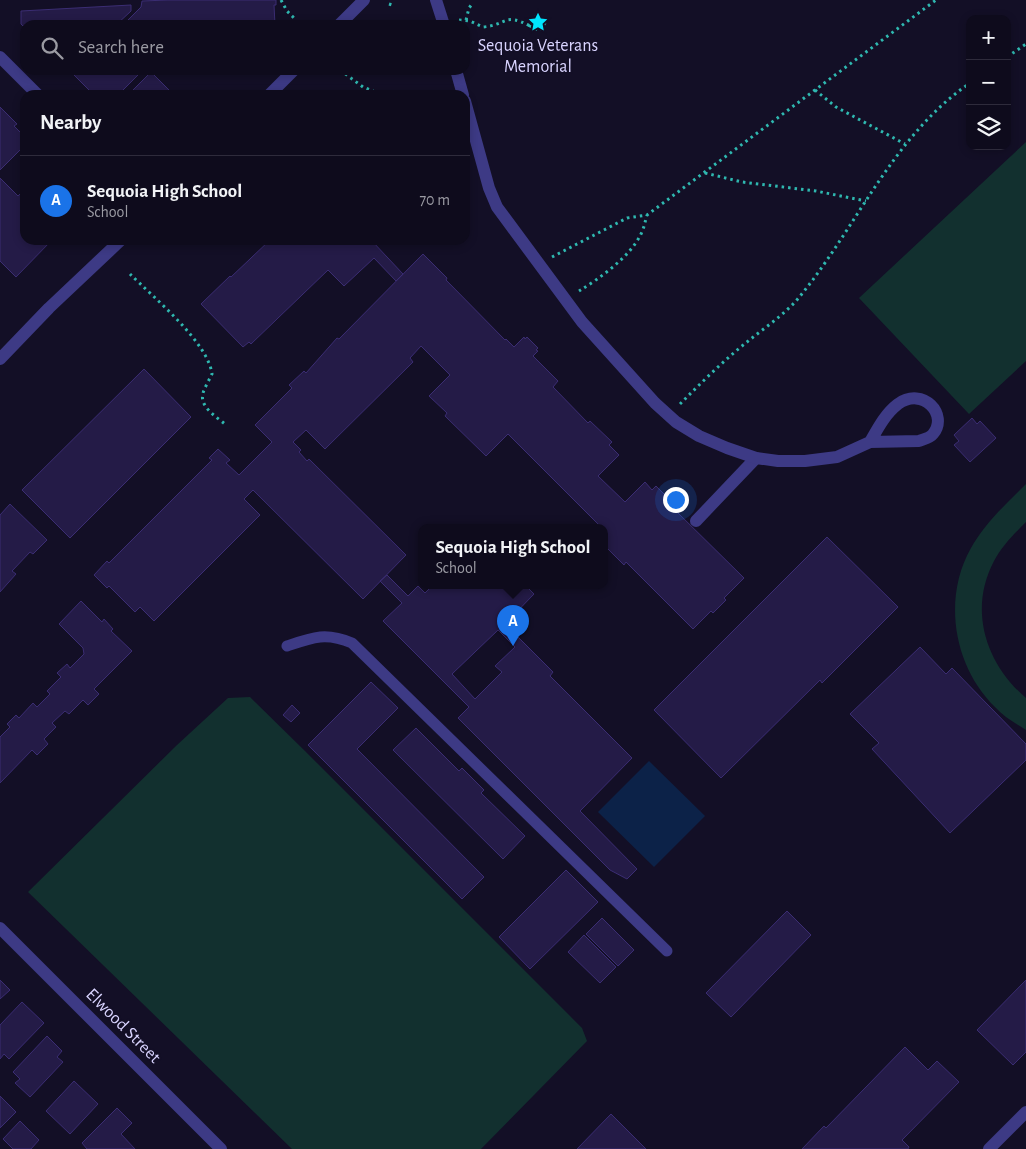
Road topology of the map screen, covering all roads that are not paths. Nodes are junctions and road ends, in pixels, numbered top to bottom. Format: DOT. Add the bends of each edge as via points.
graph roads {
  1 [pos="364,0"];
  2 [pos="436,0"];
  3 [pos="344,20"];
  4 [pos="443,20"];
  5 [pos="0,57"];
  6 [pos="289,75"];
  7 [pos="457,75"];
  8 [pos="33,90"];
  9 [pos="274,90"];
  10 [pos="462,90"];
  11 [pos="470,119"];
  12 [pos="117,245"];
  13 [pos="0,359"];
  14 [pos="870,442"];
  15 [pos="756,458"];
  16 [pos="696,521"];
  17 [pos="287,646"];
  18 [pos="0,928"];
  19 [pos="667,951"];
  20 [pos="1026,1112"];
  21 [pos="221,1149"];
  22 [pos="988,1149"];
  1 -- 3 [label="street"];
  2 -- 4 [label="street"];
  5 -- 8 [label="street"];
  6 -- 9 [label="street"];
  7 -- 10 [label="street"];
  11 -- 15 [label="street" via="497,207 582,322 669,416 699,436"];
  12 -- 13 [label="street"];
  14 -- 14 [label="street" via="883,420 900,403 922,398 933,407 937,421 933,435 919,441"];
  14 -- 15 [label="street" via="837,458 778,461"];
  15 -- 16 [label="street"];
  17 -- 19 [label="lane" via="318,636 342,638 352,643"];
  18 -- 21 [label="street, Elwood Street"];
  20 -- 22 [label="street"];
}
